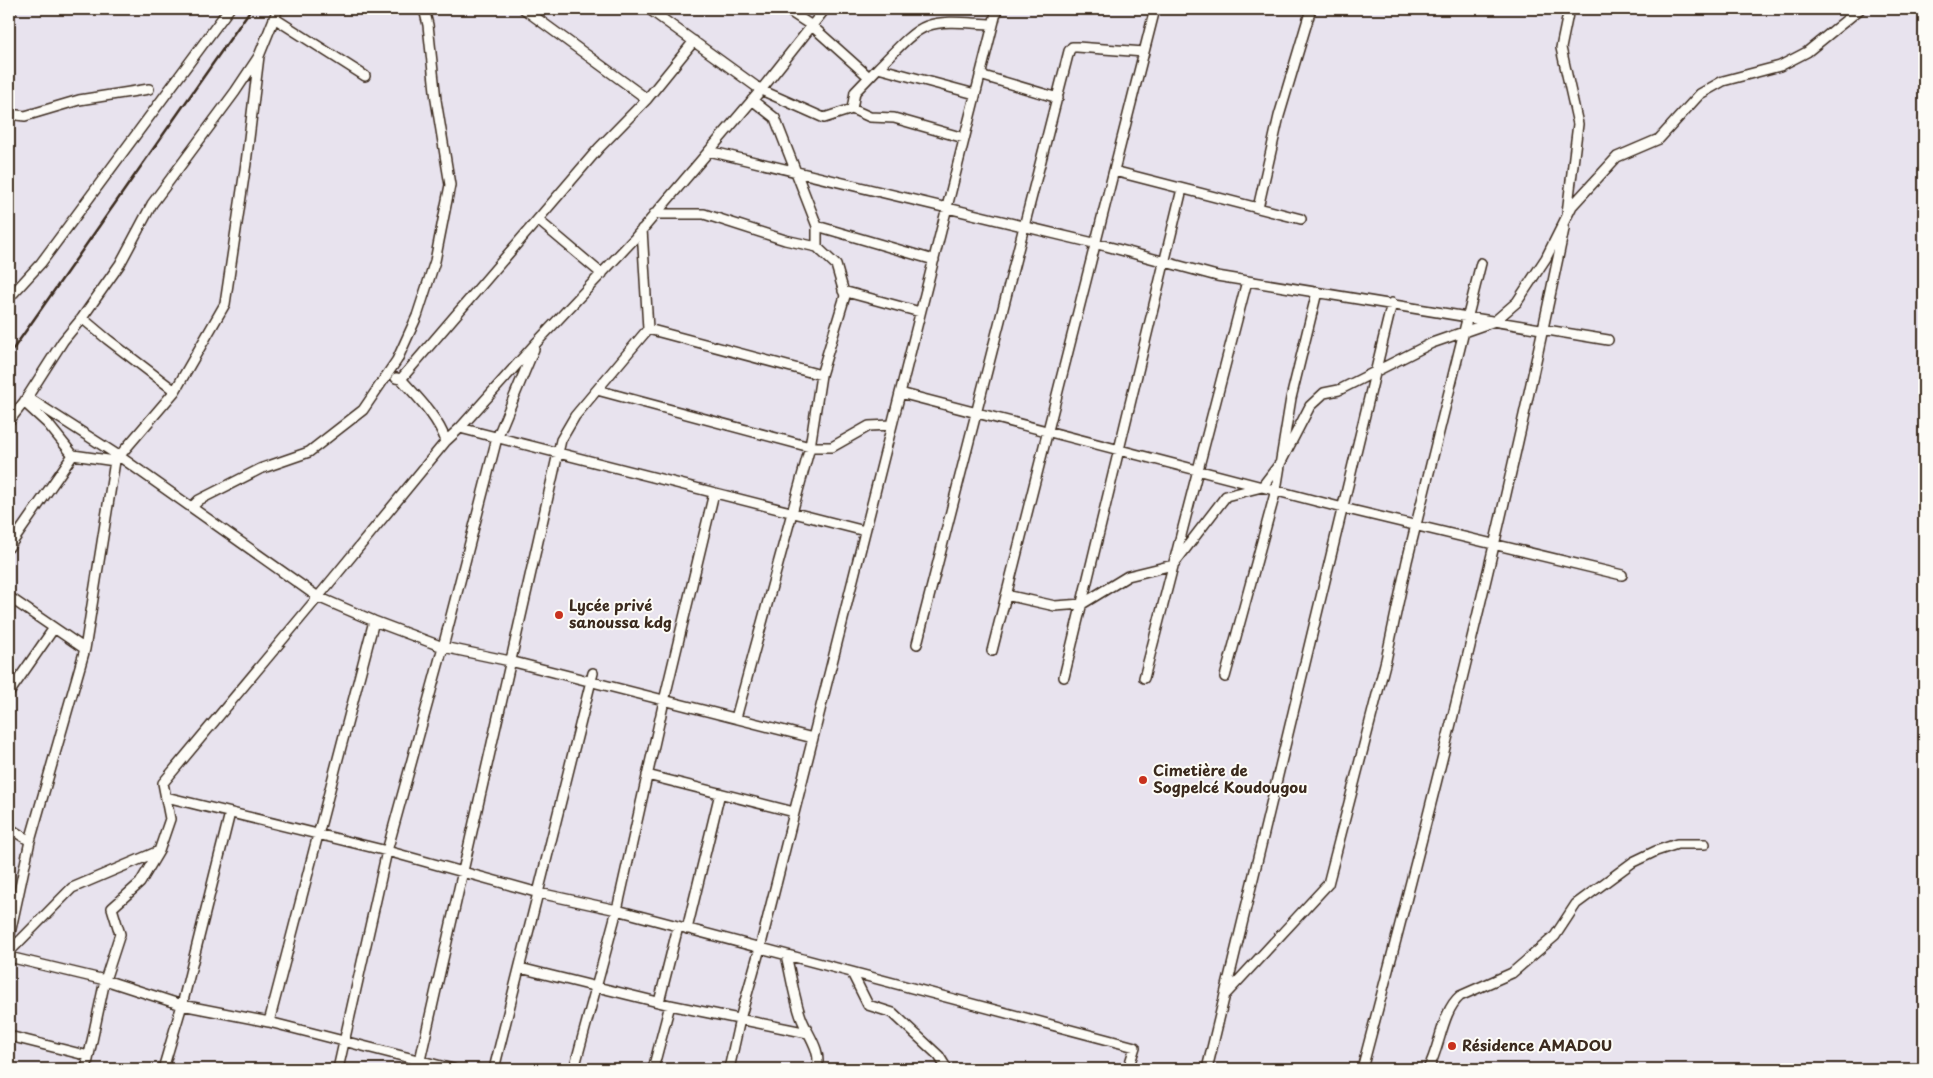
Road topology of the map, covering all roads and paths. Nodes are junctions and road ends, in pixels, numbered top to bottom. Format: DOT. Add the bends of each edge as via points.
graph roads {
  1 [pos="12,9"];
  2 [pos="230,9"];
  3 [pos="424,9"];
  4 [pos="524,9"];
  5 [pos="649,9"];
  6 [pos="786,9"];
  7 [pos="825,9"];
  8 [pos="997,9"];
  9 [pos="1155,9"];
  10 [pos="1311,9"];
  11 [pos="1569,9"];
  12 [pos="1860,9"];
  13 [pos="276,13"];
  14 [pos="9,14"];
  15 [pos="993,24"];
  16 [pos="812,26"];
  17 [pos="694,42"];
  18 [pos="1144,52"];
  19 [pos="259,56"];
  20 [pos="878,68"];
  21 [pos="980,74"];
  22 [pos="365,76"];
  23 [pos="869,77"];
  24 [pos="149,89"];
  25 [pos="761,90"];
  26 [pos="975,94"];
  27 [pos="1058,98"];
  28 [pos="647,99"];
  29 [pos="752,100"];
  30 [pos="852,109"];
  31 [pos="9,114"];
  32 [pos="964,138"];
  33 [pos="709,151"];
  34 [pos="1114,171"];
  35 [pos="796,172"];
  36 [pos="1182,189"];
  37 [pos="947,208"];
  38 [pos="1258,208"];
  39 [pos="654,214"];
  40 [pos="1301,219"];
  41 [pos="1566,219"];
  42 [pos="538,220"];
  43 [pos="817,226"];
  44 [pos="1024,226"];
  45 [pos="642,229"];
  46 [pos="1096,243"];
  47 [pos="817,247"];
  48 [pos="934,260"];
  49 [pos="1164,262"];
  50 [pos="1481,263"];
  51 [pos="602,274"];
  52 [pos="1247,281"];
  53 [pos="843,291"];
  54 [pos="1317,292"];
  55 [pos="9,298"];
  56 [pos="1392,303"];
  57 [pos="920,312"];
  58 [pos="1468,317"];
  59 [pos="82,318"];
  60 [pos="1495,321"];
  61 [pos="648,329"];
  62 [pos="1543,329"];
  63 [pos="1464,331"];
  64 [pos="1608,340"];
  65 [pos="537,342"];
  66 [pos="1376,372"];
  67 [pos="821,375"];
  68 [pos="387,376"];
  69 [pos="401,379"];
  70 [pos="176,390"];
  71 [pos="597,390"];
  72 [pos="900,393"];
  73 [pos="26,400"];
  74 [pos="976,412"];
  75 [pos="9,421"];
  76 [pos="892,425"];
  77 [pos="460,428"];
  78 [pos="1048,432"];
  79 [pos="497,438"];
  80 [pos="446,441"];
  81 [pos="810,447"];
  82 [pos="1119,450"];
  83 [pos="558,453"];
  84 [pos="73,456"];
  85 [pos="117,458"];
  86 [pos="1281,462"];
  87 [pos="1198,470"];
  88 [pos="1262,487"];
  89 [pos="1276,490"];
  90 [pos="714,492"];
  91 [pos="192,507"];
  92 [pos="1343,508"];
  93 [pos="791,512"];
  94 [pos="1416,526"];
  95 [pos="865,531"];
  96 [pos="1495,545"];
  97 [pos="9,547"];
  98 [pos="1173,565"];
  99 [pos="1622,574"];
  100 [pos="1006,596"];
  101 [pos="9,597"];
  102 [pos="318,597"];
  103 [pos="1082,604"];
  104 [pos="374,621"];
  105 [pos="54,628"];
  106 [pos="917,644"];
  107 [pos="443,647"];
  108 [pos="85,649"];
  109 [pos="992,651"];
  110 [pos="510,661"];
  111 [pos="593,673"];
  112 [pos="1064,677"];
  113 [pos="1225,677"];
  114 [pos="1144,678"];
  115 [pos="591,682"];
  116 [pos="9,693"];
  117 [pos="664,700"];
  118 [pos="736,718"];
  119 [pos="813,738"];
  120 [pos="647,775"];
  121 [pos="720,793"];
  122 [pos="166,797"];
  123 [pos="794,812"];
  124 [pos="230,813"];
  125 [pos="9,828"];
  126 [pos="318,835"];
  127 [pos="30,841"];
  128 [pos="1706,844"];
  129 [pos="159,851"];
  130 [pos="387,851"];
  131 [pos="463,871"];
  132 [pos="539,893"];
  133 [pos="617,910"];
  134 [pos="682,928"];
  135 [pos="9,938"];
  136 [pos="760,948"];
  137 [pos="9,952"];
  138 [pos="786,955"];
  139 [pos="9,957"];
  140 [pos="520,968"];
  141 [pos="852,972"];
  142 [pos="105,980"];
  143 [pos="596,986"];
  144 [pos="1225,995"];
  145 [pos="660,1002"];
  146 [pos="670,1004"];
  147 [pos="182,1005"];
  148 [pos="740,1019"];
  149 [pos="269,1022"];
  150 [pos="808,1033"];
  151 [pos="9,1036"];
  152 [pos="345,1042"];
  153 [pos="89,1056"];
  154 [pos="421,1060"];
  155 [pos="86,1069"];
  156 [pos="164,1069"];
  157 [pos="338,1069"];
  158 [pos="418,1069"];
  159 [pos="453,1069"];
  160 [pos="494,1069"];
  161 [pos="574,1069"];
  162 [pos="653,1069"];
  163 [pos="729,1069"];
  164 [pos="817,1069"];
  165 [pos="947,1069"];
  166 [pos="1128,1069"];
  167 [pos="1207,1069"];
  168 [pos="1362,1069"];
  169 [pos="1428,1069"];
  1 -- 14 [label="street"];
  2 -- 55 [label="street" via="41,263"];
  3 -- 68 [label="street" via="450,185 435,262 416,316"];
  4 -- 28 [label="street"];
  5 -- 17 [label="street"];
  6 -- 16 [label="street"];
  7 -- 16 [label="street"];
  8 -- 15 [label="street"];
  9 -- 18 [label="street"];
  10 -- 38 [label="street" via="1279,116"];
  11 -- 41 [label="street" via="1561,48 1578,124"];
  12 -- 41 [label="street" via="1834,31 1780,66 1723,81 1700,94 1659,139 1617,157 1572,206"];
  13 -- 19 [label="street"];
  13 -- 22 [label="street"];
  15 -- 20 [label="street" via="929,25 918,31"];
  15 -- 21 [label="street"];
  16 -- 23 [label="street"];
  16 -- 25 [label="street"];
  17 -- 25 [label="street"];
  17 -- 28 [label="street"];
  18 -- 27 [label="street" via="1072,47"];
  18 -- 34 [label="street"];
  19 -- 59 [label="street" via="152,204 120,264"];
  19 -- 70 [label="street" via="225,304"];
  20 -- 23 [label="street"];
  20 -- 26 [label="street"];
  21 -- 26 [label="street"];
  21 -- 27 [label="street"];
  23 -- 30 [label="street" via="855,92"];
  24 -- 31 [label="street" via="78,100 25,116"];
  25 -- 29 [label="street"];
  25 -- 30 [label="street" via="824,118"];
  26 -- 32 [label="street"];
  27 -- 44 [label="street"];
  28 -- 42 [label="street"];
  29 -- 33 [label="street"];
  29 -- 35 [label="street" via="775,118"];
  30 -- 32 [label="street" via="870,117 894,118"];
  32 -- 37 [label="street"];
  33 -- 35 [label="street"];
  33 -- 39 [label="street"];
  34 -- 36 [label="street"];
  34 -- 46 [label="street"];
  35 -- 37 [label="street"];
  35 -- 43 [label="street"];
  36 -- 38 [label="street"];
  36 -- 49 [label="street"];
  37 -- 44 [label="street"];
  37 -- 48 [label="street"];
  38 -- 40 [label="street"];
  39 -- 45 [label="street"];
  39 -- 47 [label="street" via="704,214 784,240"];
  41 -- 60 [label="street" via="1546,258 1517,302"];
  41 -- 62 [label="street"];
  42 -- 51 [label="street"];
  42 -- 69 [label="street"];
  43 -- 47 [label="street"];
  43 -- 48 [label="street"];
  44 -- 46 [label="street"];
  44 -- 74 [label="street"];
  45 -- 51 [label="street"];
  45 -- 61 [label="street"];
  46 -- 49 [label="street"];
  46 -- 78 [label="street"];
  47 -- 53 [label="street" via="836,265"];
  48 -- 57 [label="street"];
  49 -- 52 [label="street"];
  49 -- 82 [label="street"];
  50 -- 58 [label="street"];
  51 -- 65 [label="street"];
  52 -- 54 [label="street"];
  52 -- 87 [label="street"];
  53 -- 57 [label="street"];
  53 -- 67 [label="street" via="845,296"];
  54 -- 56 [label="street"];
  54 -- 86 [label="street" via="1291,398"];
  56 -- 58 [label="street"];
  56 -- 66 [label="street"];
  57 -- 72 [label="street"];
  58 -- 60 [label="street"];
  58 -- 63 [label="street"];
  59 -- 70 [label="street"];
  59 -- 73 [label="street"];
  60 -- 62 [label="street"];
  60 -- 63 [label="street"];
  61 -- 67 [label="street"];
  61 -- 71 [label="street"];
  62 -- 64 [label="street"];
  62 -- 96 [label="street"];
  63 -- 66 [label="street" via="1432,343"];
  63 -- 94 [label="street"];
  65 -- 77 [label="street"];
  65 -- 79 [label="street"];
  66 -- 86 [label="street" via="1339,390 1324,393 1310,406"];
  66 -- 92 [label="street"];
  67 -- 81 [label="street"];
  68 -- 69 [label="street"];
  68 -- 91 [label="street" via="363,410 309,452 260,469 199,500"];
  69 -- 80 [label="street" via="440,426"];
  70 -- 85 [label="street"];
  71 -- 81 [label="street"];
  71 -- 83 [label="street" via="575,416 561,440"];
  72 -- 74 [label="street"];
  72 -- 76 [label="street"];
  73 -- 75 [label="street"];
  73 -- 84 [label="street"];
  73 -- 85 [label="street"];
  74 -- 78 [label="street"];
  74 -- 106 [label="street"];
  76 -- 81 [label="street" via="869,426 832,447"];
  76 -- 95 [label="street"];
  77 -- 79 [label="street"];
  77 -- 80 [label="street"];
  78 -- 82 [label="street"];
  78 -- 100 [label="street"];
  79 -- 83 [label="street"];
  79 -- 107 [label="street"];
  80 -- 102 [label="street"];
  81 -- 93 [label="street"];
  82 -- 87 [label="street"];
  82 -- 103 [label="street"];
  83 -- 90 [label="street"];
  83 -- 110 [label="street"];
  84 -- 85 [label="street"];
  84 -- 97 [label="street"];
  85 -- 91 [label="street"];
  85 -- 108 [label="street"];
  86 -- 88 [label="street"];
  86 -- 89 [label="street"];
  87 -- 88 [label="street"];
  87 -- 98 [label="street"];
  88 -- 89 [label="street"];
  88 -- 98 [label="street" via="1226,496"];
  89 -- 92 [label="street"];
  89 -- 113 [label="street"];
  90 -- 93 [label="street"];
  90 -- 117 [label="street"];
  91 -- 102 [label="street"];
  92 -- 94 [label="street"];
  92 -- 144 [label="street"];
  93 -- 95 [label="street"];
  93 -- 118 [label="street"];
  94 -- 96 [label="street"];
  94 -- 144 [label="street" via="1386,660 1328,884"];
  95 -- 119 [label="street"];
  96 -- 99 [label="street"];
  96 -- 168 [label="street"];
  98 -- 103 [label="street" via="1128,576"];
  98 -- 114 [label="street"];
  100 -- 103 [label="street" via="1055,606"];
  100 -- 109 [label="street"];
  101 -- 105 [label="street"];
  102 -- 104 [label="street"];
  102 -- 122 [label="street" via="163,783"];
  103 -- 112 [label="street"];
  104 -- 107 [label="street"];
  104 -- 126 [label="street"];
  105 -- 108 [label="street"];
  105 -- 116 [label="street"];
  107 -- 110 [label="street"];
  107 -- 130 [label="street"];
  108 -- 127 [label="street"];
  110 -- 115 [label="street"];
  110 -- 131 [label="street"];
  111 -- 115 [label="street"];
  115 -- 117 [label="street"];
  115 -- 132 [label="street"];
  117 -- 118 [label="street"];
  117 -- 120 [label="street"];
  118 -- 119 [label="street"];
  119 -- 123 [label="street"];
  120 -- 121 [label="street"];
  120 -- 133 [label="street"];
  121 -- 123 [label="street"];
  121 -- 134 [label="street"];
  122 -- 124 [label="street"];
  122 -- 129 [label="street" via="170,820"];
  123 -- 136 [label="street"];
  124 -- 126 [label="street"];
  124 -- 147 [label="street"];
  125 -- 127 [label="street"];
  126 -- 130 [label="street"];
  126 -- 149 [label="street"];
  127 -- 135 [label="street"];
  128 -- 169 [label="street" via="1677,844 1632,862 1576,904 1554,936 1512,973 1460,996 1449,1011"];
  129 -- 137 [label="street" via="72,888"];
  129 -- 142 [label="street" via="140,883 112,908 120,934"];
  130 -- 131 [label="street"];
  130 -- 152 [label="street"];
  131 -- 132 [label="street"];
  131 -- 154 [label="street"];
  132 -- 133 [label="street"];
  132 -- 140 [label="street"];
  133 -- 134 [label="street"];
  133 -- 143 [label="street"];
  134 -- 136 [label="street"];
  134 -- 145 [label="street"];
  136 -- 138 [label="street"];
  136 -- 148 [label="street"];
  138 -- 141 [label="street"];
  138 -- 150 [label="street"];
  139 -- 142 [label="street"];
  140 -- 143 [label="street"];
  140 -- 160 [label="street"];
  141 -- 165 [label="street" via="868,1005 893,1013 939,1056"];
  141 -- 166 [label="street" via="1135,1047"];
  142 -- 147 [label="street"];
  142 -- 153 [label="street"];
  143 -- 145 [label="street"];
  143 -- 161 [label="street"];
  144 -- 167 [label="street"];
  145 -- 146 [label="street"];
  146 -- 148 [label="street"];
  146 -- 162 [label="street"];
  147 -- 149 [label="street"];
  147 -- 156 [label="street"];
  148 -- 150 [label="street"];
  148 -- 163 [label="street"];
  149 -- 152 [label="street"];
  150 -- 164 [label="street" via="816,1048"];
  151 -- 153 [label="street"];
  152 -- 154 [label="street"];
  152 -- 157 [label="street"];
  153 -- 155 [label="street"];
  154 -- 158 [label="street"];
  154 -- 159 [label="street"];
}
